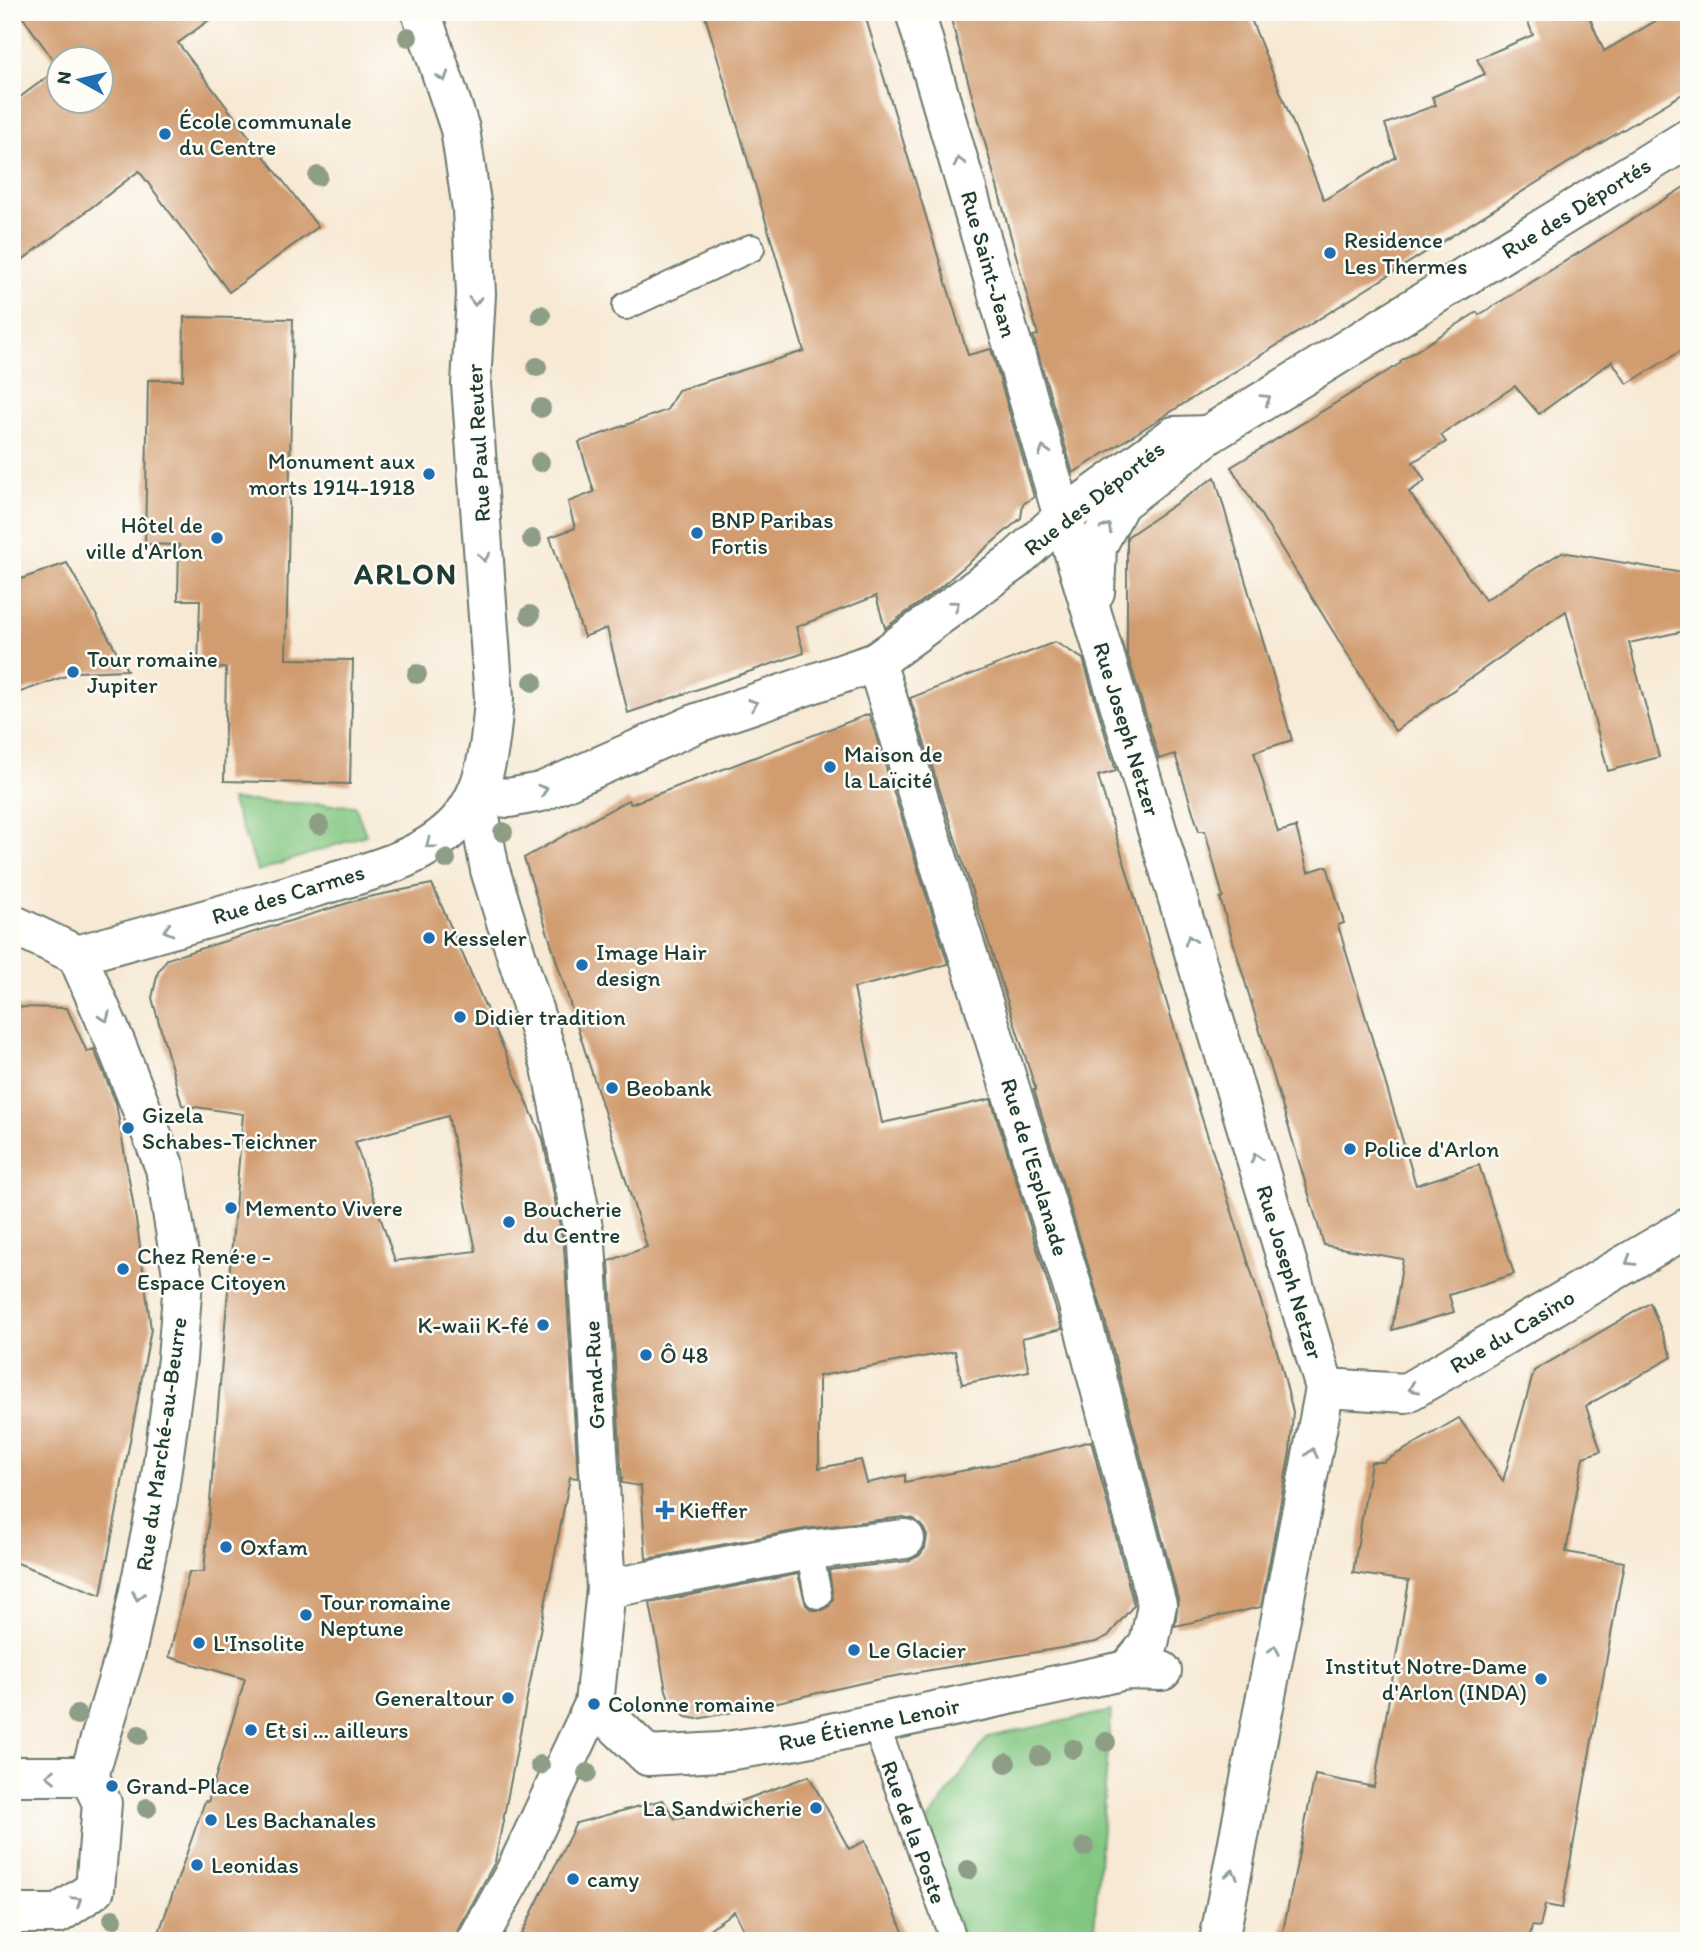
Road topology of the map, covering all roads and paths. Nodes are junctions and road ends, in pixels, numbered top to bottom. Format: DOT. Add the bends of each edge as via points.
graph roads {
  1 [pos="421,12"];
  2 [pos="915,12"];
  3 [pos="1689,138"];
  4 [pos="751,248"];
  5 [pos="626,306"];
  6 [pos="1208,435"];
  7 [pos="1063,517"];
  8 [pos="1094,618"];
  9 [pos="876,662"];
  10 [pos="475,795"];
  11 [pos="12,924"];
  12 [pos="77,955"];
  13 [pos="1689,1227"];
  14 [pos="1325,1388"];
  15 [pos="905,1539"];
  16 [pos="809,1550"];
  17 [pos="606,1589"];
  18 [pos="818,1595"];
  19 [pos="1144,1670"];
  20 [pos="594,1704"];
  21 [pos="874,1723"];
  22 [pos="12,1776"];
  23 [pos="89,1776"];
  24 [pos="12,1914"];
  25 [pos="477,1941"];
  26 [pos="954,1941"];
  27 [pos="1219,1941"];
  1 -- 10 [label="street, Rue Paul Reuter, one-way" via="460,129 472,209 476,294 471,384 494,698 491,748"];
  7 -- 2 [label="street, Rue Saint-Jean, one-way"];
  6 -- 3 [label="street, Rue des Déportés, one-way"];
  4 -- 5 [label="lane"];
  6 -- 7 [label="street, Rue des Déportés" via="1174,436"];
  8 -- 6 [label="street, Rue Joseph Netzer, one-way" via="1097,546 1121,503"];
  7 -- 8 [label="street, Rue Joseph Netzer"];
  9 -- 7 [label="street, Rue des Déportés, one-way" via="1014,561"];
  14 -- 8 [label="street, Rue Joseph Netzer, one-way"];
  10 -- 9 [label="street, Rue des Déportés, one-way" via="509,798 541,792 697,723"];
  9 -- 19 [label="street, Rue de l'Esplanade" via="1077,1301 1157,1605"];
  10 -- 12 [label="street, Rue des Carmes, one-way" via="454,826 422,851 246,909"];
  10 -- 17 [label="street, Grand-Rue" via="490,870 551,1067 586,1243"];
  11 -- 12 [label="street"];
  12 -- 23 [label="street, Rue du Marché-au-Beurre, one-way" via="165,1168 183,1280 158,1498 128,1649"];
  13 -- 14 [label="street, Rue du Casino, one-way" via="1406,1393"];
  27 -- 14 [label="street, Rue Joseph Netzer, one-way"];
  15 -- 16 [label="street"];
  16 -- 17 [label="street"];
  16 -- 18 [label="lane"];
  17 -- 20 [label="street, Grand-Rue"];
  19 -- 21 [label="street, Rue Étienne Lenoir"];
  20 -- 21 [label="street, Rue Étienne Lenoir" via="648,1756 720,1752"];
  20 -- 25 [label="street, Grand-Rue" via="514,1874"];
  21 -- 26 [label="lane, Rue de la Poste"];
  23 -- 22 [label="street, one-way"];
  24 -- 23 [label="street, one-way" via="58,1914 95,1889 102,1803"];
}
